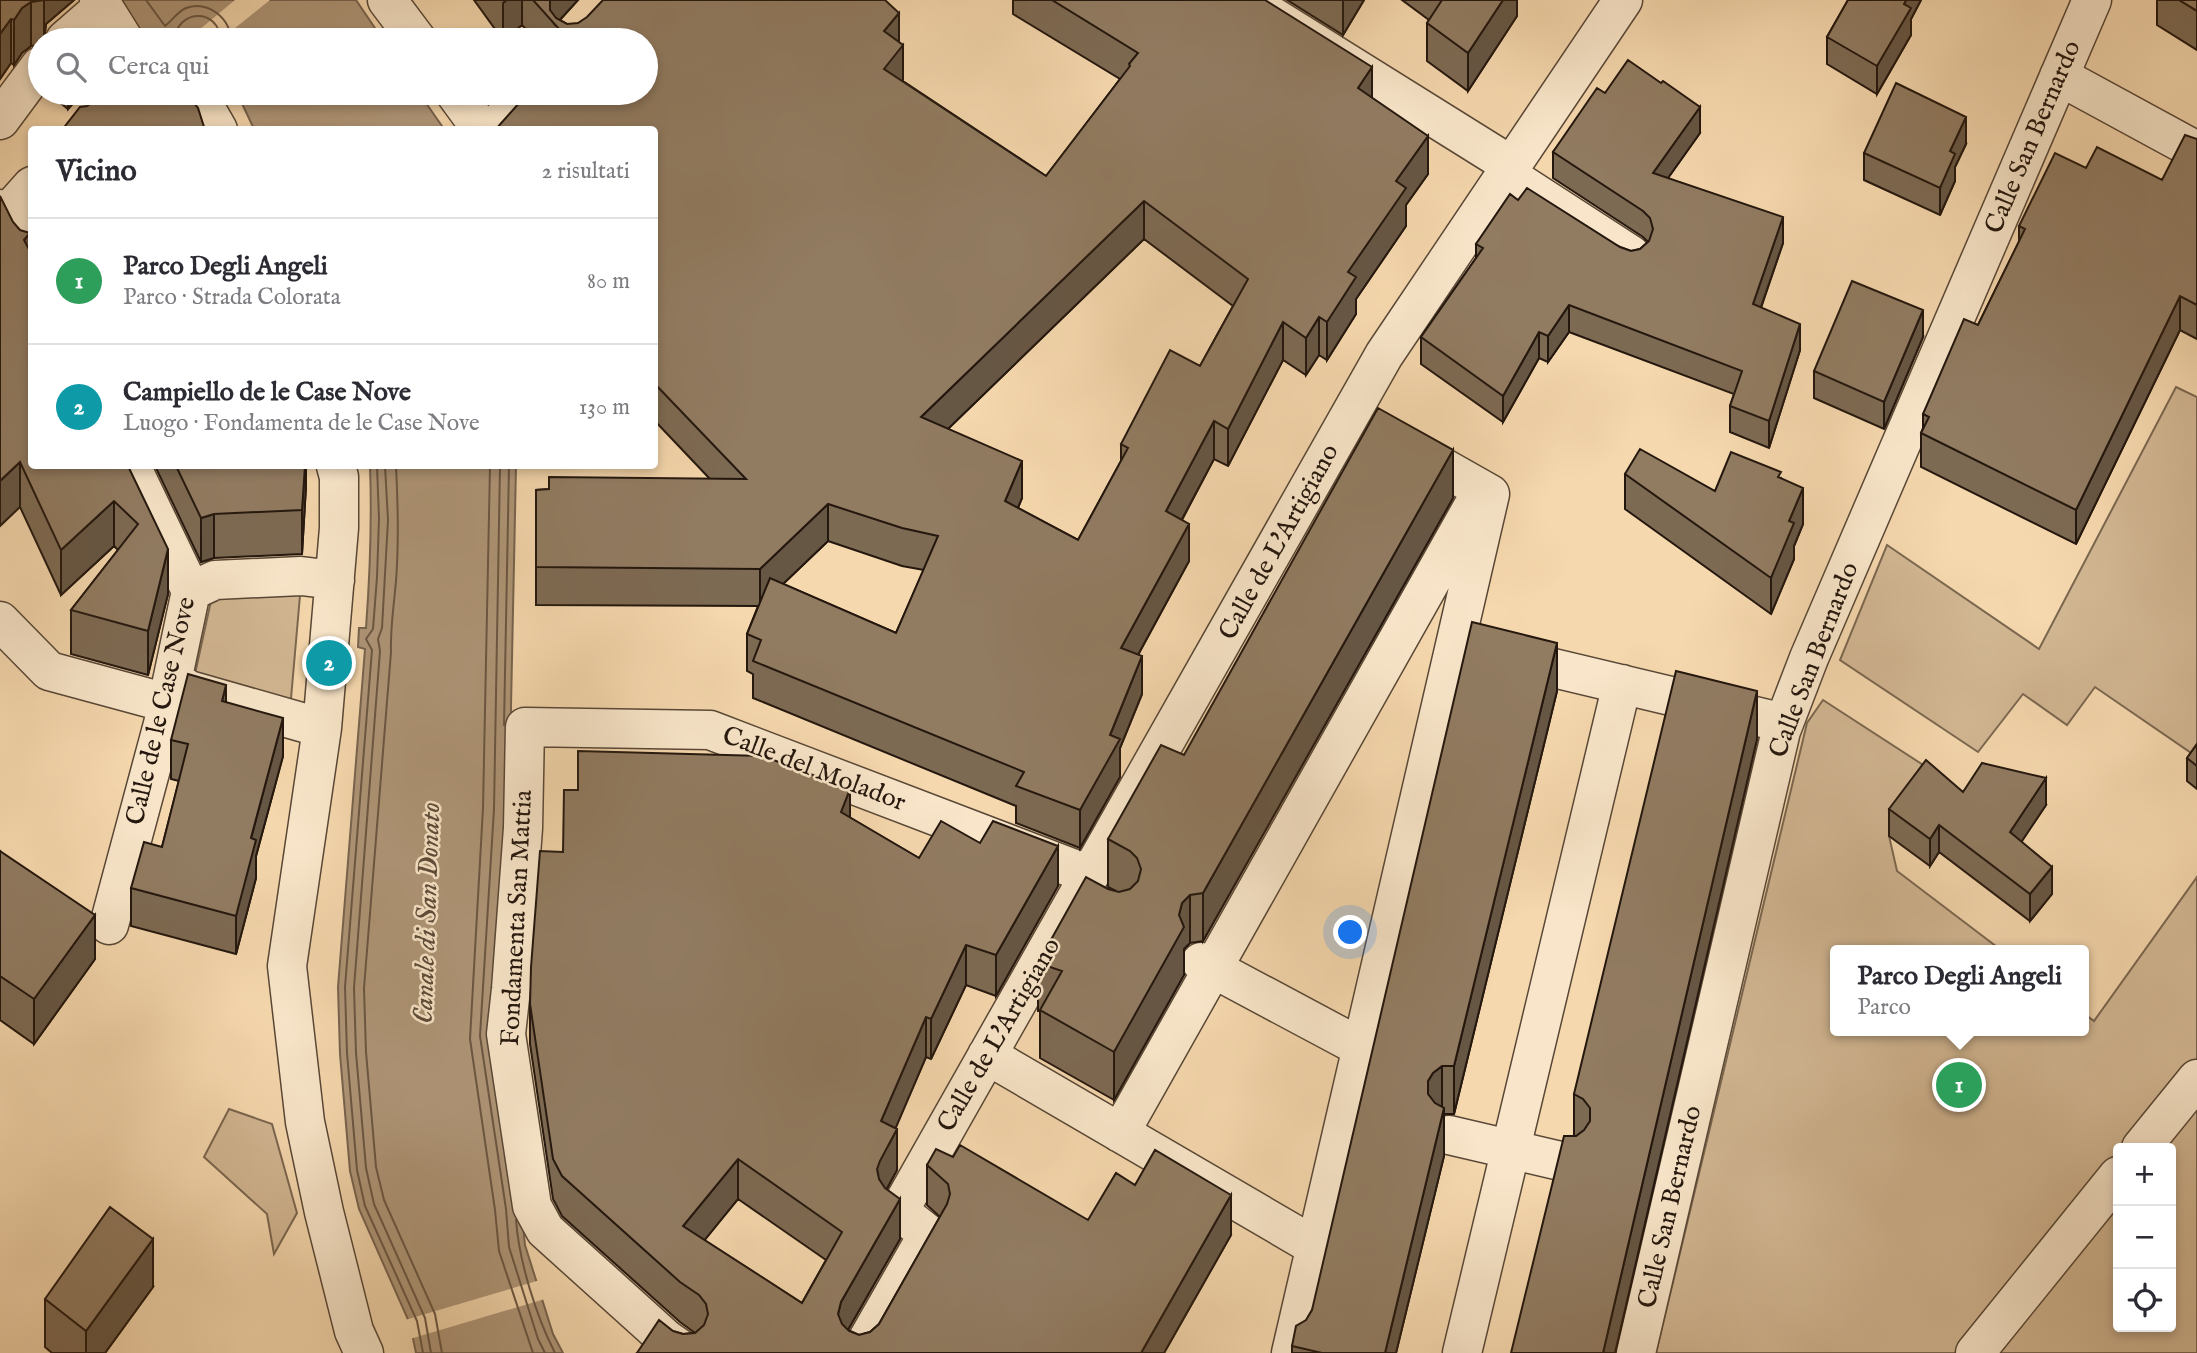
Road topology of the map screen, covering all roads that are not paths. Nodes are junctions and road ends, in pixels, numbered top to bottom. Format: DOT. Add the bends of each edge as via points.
graph roads {
  1 [pos="387,0"];
  2 [pos="1246,0"];
  3 [pos="1623,0"];
  4 [pos="2088,1"];
  5 [pos="101,3"];
  6 [pos="77,28"];
  7 [pos="117,28"];
  8 [pos="408,28"];
  9 [pos="2059,76"];
  10 [pos="28,82"];
  11 [pos="203,105"];
  12 [pos="464,105"];
  13 [pos="515,105"];
  14 [pos="0,121"];
  15 [pos="216,126"];
  16 [pos="479,126"];
  17 [pos="496,126"];
  18 [pos="2197,151"];
  19 [pos="1509,170"];
  20 [pos="28,190"];
  21 [pos="4,212"];
  22 [pos="28,248"];
  23 [pos="1631,255"];
  24 [pos="1350,415"];
  25 [pos="132,469"];
  26 [pos="337,469"];
  27 [pos="1482,490"];
  28 [pos="335,580"];
  29 [pos="191,591"];
  30 [pos="0,621"];
  31 [pos="1456,645"];
  32 [pos="1622,684"];
  33 [pos="169,691"];
  34 [pos="1784,723"];
  35 [pos="525,727"];
  36 [pos="322,728"];
  37 [pos="1092,894"];
  38 [pos="109,925"];
  39 [pos="1207,965"];
  40 [pos="1362,1048"];
  41 [pos="987,1055"];
  42 [pos="2196,1086"];
  43 [pos="1120,1133"];
  44 [pos="1449,1135"];
  45 [pos="2145,1143"];
  46 [pos="1511,1150"];
  47 [pos="1569,1163"];
  48 [pos="2113,1182"];
  49 [pos="1316,1247"];
  50 [pos="367,1346"];
  51 [pos="686,1353"];
  52 [pos="860,1353"];
  53 [pos="1291,1353"];
  54 [pos="1462,1353"];
  55 [pos="1636,1353"];
  56 [pos="1975,1353"];
  1 -- 8 [label="street"];
  2 -- 19 [label="street"];
  3 -- 19 [label="street, Calle de L'Artigiano"];
  4 -- 9 [label="street, Calle San Bernardo"];
  5 -- 6 [label="street"];
  5 -- 7 [label="street"];
  9 -- 18 [label="street"];
  9 -- 34 [label="street, Calle San Bernardo"];
  10 -- 14 [label="street"];
  11 -- 15 [label="street"];
  12 -- 16 [label="street"];
  13 -- 17 [label="street"];
  19 -- 23 [label="street"];
  19 -- 24 [label="street, Calle de L'Artigiano" via="1384,355"];
  20 -- 21 [label="street"];
  21 -- 22 [label="street" via="15,220"];
  24 -- 27 [label="street, Calle de L'Artigiano"];
  24 -- 37 [label="street, Calle de L'Artigiano"];
  25 -- 29 [label="street, Calle de le Case Nove"];
  26 -- 28 [label="street"];
  27 -- 31 [label="street" via="1490,494"];
  27 -- 39 [label="street"];
  28 -- 29 [label="street" via="301,576 215,580"];
  28 -- 36 [label="street"];
  29 -- 33 [label="street, Calle de le Case Nove"];
  30 -- 33 [label="street" via="49,671"];
  31 -- 32 [label="street"];
  31 -- 40 [label="street"];
  32 -- 34 [label="street"];
  32 -- 46 [label="street"];
  33 -- 36 [label="street" via="189,690"];
  33 -- 38 [label="street, Calle de le Case Nove"];
  34 -- 55 [label="street, Calle San Bernardo" via="1666,1185"];
  35 -- 37 [label="street, Calle del Molador" via="710,730"];
  35 -- 51 [label="street, Fondamenta San Mattia" via="523,828 506,1034 532,1206 545,1230 584,1277"];
  36 -- 50 [label="street" via="287,966 305,1122 354,1331"];
  37 -- 41 [label="street, Calle de L'Artigiano"];
  39 -- 40 [label="street"];
  39 -- 43 [label="street"];
  40 -- 49 [label="street" via="1353,1113"];
  41 -- 43 [label="street"];
  41 -- 52 [label="street, Calle de L'Artigiano" via="899,1211 928,1234"];
  42 -- 45 [label="street"];
  43 -- 49 [label="street"];
  44 -- 46 [label="street"];
  46 -- 47 [label="street"];
  46 -- 54 [label="street"];
  48 -- 56 [label="street"];
  49 -- 53 [label="street"];
}
